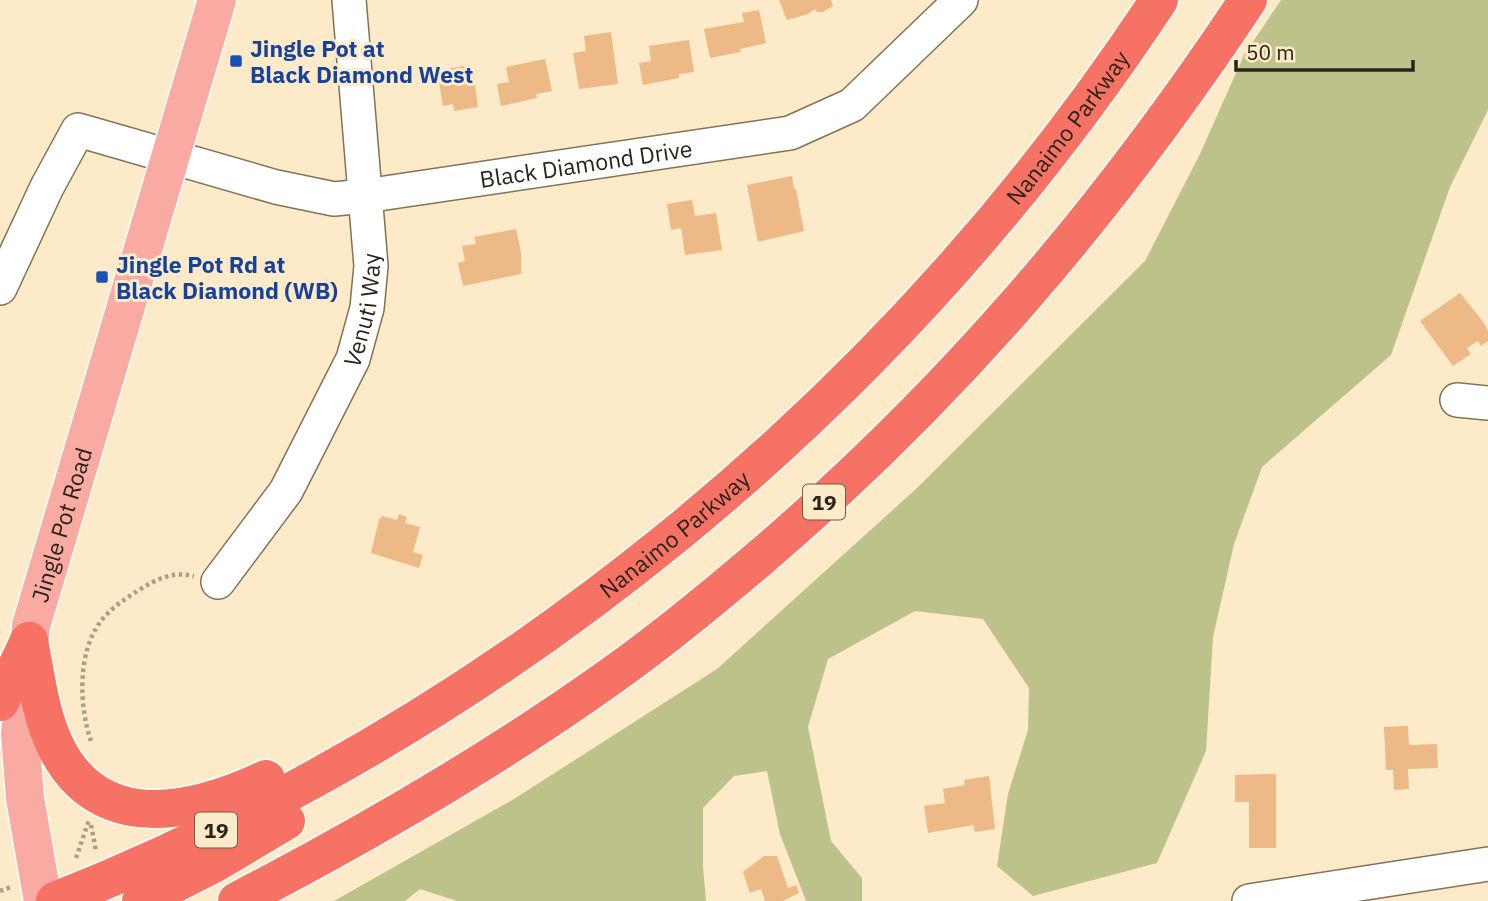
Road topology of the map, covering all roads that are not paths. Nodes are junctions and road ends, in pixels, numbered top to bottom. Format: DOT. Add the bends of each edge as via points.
graph roads {
  1 [pos="217,0"];
  2 [pos="349,0"];
  3 [pos="961,0"];
  4 [pos="1159,0"];
  5 [pos="1248,0"];
  6 [pos="170,157"];
  7 [pos="365,196"];
  8 [pos="0,288"];
  9 [pos="218,582"];
  10 [pos="29,641"];
  11 [pos="0,702"];
  12 [pos="371,747"];
  13 [pos="1488,864"];
  14 [pos="273,889"];
  15 [pos="43,901"];
  16 [pos="55,901"];
  17 [pos="141,901"];
  18 [pos="237,901"];
  19 [pos="1248,901"];
  1 -- 6 [label="main road, Jingle Pot Road"];
  2 -- 7 [label="street, Venuti Way"];
  3 -- 7 [label="street, Black Diamond Drive" via="852,105 790,133"];
  4 -- 12 [label="highway, Nanaimo Parkway / 19" via="1098,91 1001,213 898,329 801,426 596,597"];
  5 -- 14 [label="highway, 19" via="1138,157 1018,305 939,391 817,509 617,672 507,747"];
  6 -- 7 [label="street, Black Diamond Drive" via="334,199"];
  6 -- 8 [label="street" via="78,130"];
  6 -- 10 [label="main road, Jingle Pot Road"];
  7 -- 9 [label="street, Venuti Way" via="371,266 367,308 353,359 286,491"];
  10 -- 11 [label="highway"];
  10 -- 12 [label="highway" via="54,744 81,780 99,796 119,804 171,810 195,806 300,763"];
  10 -- 15 [label="main road, Jingle Pot Road" via="20,734 24,798"];
  12 -- 16 [label="highway, Nanaimo Parkway / 19" via="212,832"];
  12 -- 17 [label="highway" via="314,805"];
  13 -- 19 [label="street"];
  14 -- 18 [label="highway, 19"];
}
